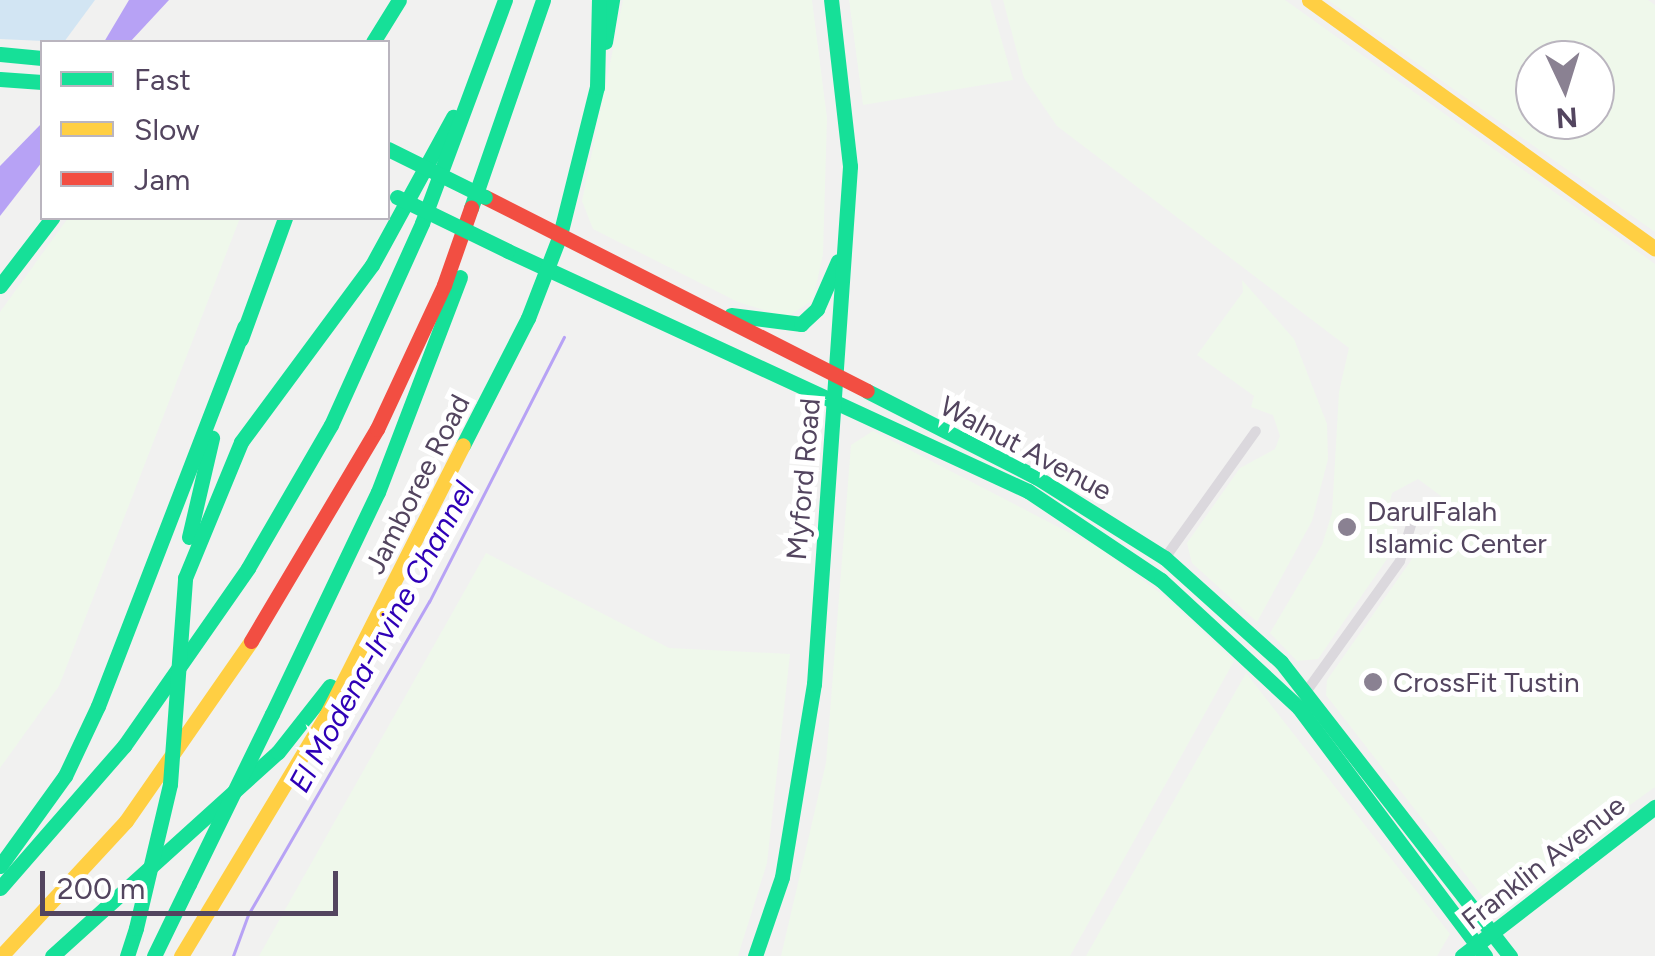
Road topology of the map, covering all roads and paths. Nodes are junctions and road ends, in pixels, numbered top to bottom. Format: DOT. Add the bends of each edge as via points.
graph roads {
  1 [pos="399,0"];
  2 [pos="505,0"];
  3 [pos="543,0"];
  4 [pos="600,0"];
  5 [pos="612,0"];
  6 [pos="831,0"];
  7 [pos="1309,0"];
  8 [pos="374,40"];
  9 [pos="0,54"];
  10 [pos="40,58"];
  11 [pos="0,79"];
  12 [pos="40,82"];
  13 [pos="597,87"];
  14 [pos="472,92"];
  15 [pos="511,97"];
  16 [pos="390,150"];
  17 [pos="390,194"];
  18 [pos="50,220"];
  19 [pos="285,220"];
  20 [pos="560,235"];
  21 [pos="844,248"];
  22 [pos="1655,249"];
  23 [pos="548,268"];
  24 [pos="0,286"];
  25 [pos="679,297"];
  26 [pos="245,326"];
  27 [pos="836,378"];
  28 [pos="834,398"];
  29 [pos="1256,431"];
  30 [pos="1416,509"];
  31 [pos="1166,558"];
  32 [pos="185,578"];
  33 [pos="368,635"];
  34 [pos="1306,692"];
  35 [pos="1655,808"];
  36 [pos="0,866"];
  37 [pos="0,888"];
  38 [pos="1493,932"];
  39 [pos="1480,951"];
  40 [pos="1,956"];
  41 [pos="52,956"];
  42 [pos="127,956"];
  43 [pos="154,956"];
  44 [pos="181,956"];
  45 [pos="754,956"];
  46 [pos="1462,956"];
  47 [pos="1510,956"];
  1 -- 8 [label="main road"];
  2 -- 14 [label="main road"];
  3 -- 15 [label="main road"];
  4 -- 13 [label="main road"];
  5 -- 13 [label="main road, Jamboree Road"];
  6 -- 21 [label="main road, Myford Road" via="849,141"];
  7 -- 22 [label="main road"];
  9 -- 10 [label="main road"];
  11 -- 12 [label="main road"];
  13 -- 20 [label="main road, Jamboree Road"];
  14 -- 32 [label="main road" via="359,285 241,442"];
  14 -- 37 [label="main road" via="338,410 248,568 124,746"];
  15 -- 40 [label="main road" via="444,285 377,429 289,587 126,821"];
  15 -- 43 [label="main road, bridge" via="472,242 411,413"];
  16 -- 20 [label="main road, Walnut Avenue, bridge"];
  17 -- 23 [label="main road, Walnut Avenue, bridge"];
  18 -- 24 [label="main road"];
  19 -- 26 [label="main road"];
  20 -- 23 [label="main road, Jamboree Road"];
  20 -- 25 [label="main road, Walnut Avenue"];
  21 -- 25 [label="main road" via="824,298 801,324 747,320"];
  21 -- 27 [label="main road, Myford Road"];
  23 -- 28 [label="main road, Walnut Avenue"];
  23 -- 33 [label="main road, Jamboree Road" via="503,372"];
  25 -- 27 [label="main road, Walnut Avenue"];
  26 -- 32 [label="main road" via="191,522"];
  26 -- 36 [label="main road" via="98,706 64,776"];
  27 -- 28 [label="main road, Myford Road"];
  27 -- 31 [label="main road, Walnut Avenue" via="1036,476"];
  28 -- 39 [label="main road, Walnut Avenue" via="1028,491 1201,613 1299,708"];
  28 -- 45 [label="main road, Myford Road" via="804,760 782,877"];
  29 -- 31 [label="street"];
  30 -- 34 [label="street" via="1400,561"];
  31 -- 34 [label="main road, Walnut Avenue" via="1252,632"];
  32 -- 42 [label="main road, bridge" via="170,784"];
  33 -- 41 [label="main road" via="278,752"];
  33 -- 44 [label="main road, Jamboree Road"];
  34 -- 38 [label="main road, Walnut Avenue"];
  35 -- 38 [label="main road, Franklin Avenue"];
  38 -- 39 [label="main road, Franklin Avenue"];
  38 -- 47 [label="main road, Walnut Avenue"];
  39 -- 46 [label="main road, Franklin Avenue"];
}
